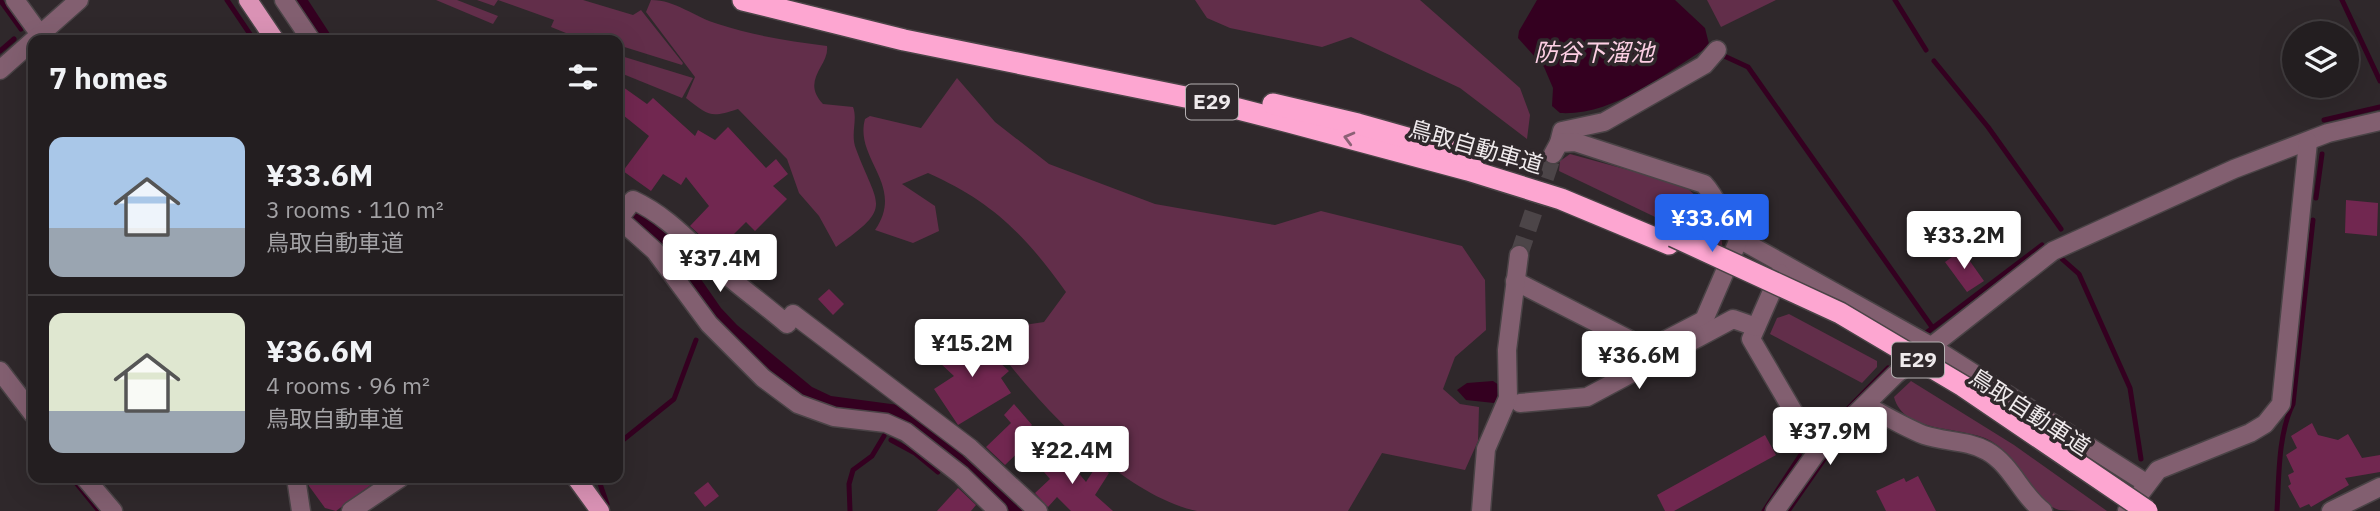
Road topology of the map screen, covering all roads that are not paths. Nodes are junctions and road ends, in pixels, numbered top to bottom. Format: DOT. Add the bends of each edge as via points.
graph roads {
  1 [pos="15,0"];
  2 [pos="79,0"];
  3 [pos="248,0"];
  4 [pos="284,0"];
  5 [pos="743,0"];
  6 [pos="795,0"];
  7 [pos="41,35"];
  8 [pos="44,35"];
  9 [pos="272,35"];
  10 [pos="308,35"];
  11 [pos="28,48"];
  12 [pos="1717,50"];
  13 [pos="0,70"];
  14 [pos="2380,121"];
  15 [pos="2308,142"];
  16 [pos="623,213"];
  17 [pos="623,223"];
  18 [pos="1739,239"];
  19 [pos="1671,240"];
  20 [pos="1519,255"];
  21 [pos="1784,263"];
  22 [pos="1515,281"];
  23 [pos="1756,327"];
  24 [pos="1929,345"];
  25 [pos="0,371"];
  26 [pos="1520,404"];
  27 [pos="1865,405"];
  28 [pos="28,407"];
  29 [pos="1817,452"];
  30 [pos="89,483"];
  31 [pos="297,483"];
  32 [pos="393,483"];
  33 [pos="580,483"];
  34 [pos="2146,483"];
  35 [pos="2380,487"];
  36 [pos="113,511"];
  37 [pos="300,511"];
  38 [pos="351,511"];
  39 [pos="600,511"];
  40 [pos="999,511"];
  41 [pos="1038,511"];
  42 [pos="1481,511"];
  43 [pos="1775,511"];
  44 [pos="2043,511"];
  45 [pos="2127,511"];
  46 [pos="2147,511"];
  47 [pos="2330,511"];
  1 -- 7 [label="street"];
  2 -- 8 [label="street"];
  3 -- 9 [label="main road"];
  4 -- 10 [label="street"];
  19 -- 5 [label="highway, 鳥取自動車道 / E29, one-way" via="1468,170 1289,122 904,40"];
  6 -- 19 [label="highway, 鳥取自動車道 / E29" via="1358,124 1566,188"];
  11 -- 13 [label="street"];
  12 -- 18 [label="street" via="1704,65 1604,122 1562,131 1556,148 1575,142 1704,184"];
  14 -- 15 [label="street"];
  15 -- 24 [label="street" via="2234,169 2053,251"];
  15 -- 34 [label="street" via="2281,404 2265,425 2158,470"];
  16 -- 41 [label="street" via="633,200 648,207 787,324 793,314 970,448"];
  17 -- 40 [label="street" via="655,251 709,324 763,378 799,404 868,423 886,423 906,432"];
  18 -- 21 [label="street"];
  18 -- 22 [label="street" via="1704,320 1652,347"];
  19 -- 45 [label="highway, 鳥取自動車道 / E29" via="1835,323 2023,437"];
  19 -- 46 [label="highway, 鳥取自動車道 / E29, bridge" via="1840,313 1963,386"];
  20 -- 22 [label="street"];
  21 -- 23 [label="street"];
  21 -- 24 [label="street"];
  22 -- 42 [label="street" via="1507,350 1508,398 1486,449"];
  23 -- 26 [label="street" via="1733,319 1587,397"];
  23 -- 29 [label="street" via="1751,339"];
  24 -- 27 [label="street"];
  24 -- 34 [label="street"];
  25 -- 28 [label="street"];
  27 -- 29 [label="street"];
  27 -- 44 [label="street" via="1926,435 1989,452"];
  29 -- 43 [label="street"];
  30 -- 36 [label="street"];
  31 -- 37 [label="street"];
  32 -- 38 [label="street"];
  33 -- 39 [label="main road"];
  34 -- 45 [label="street"];
  35 -- 47 [label="street"];
}
